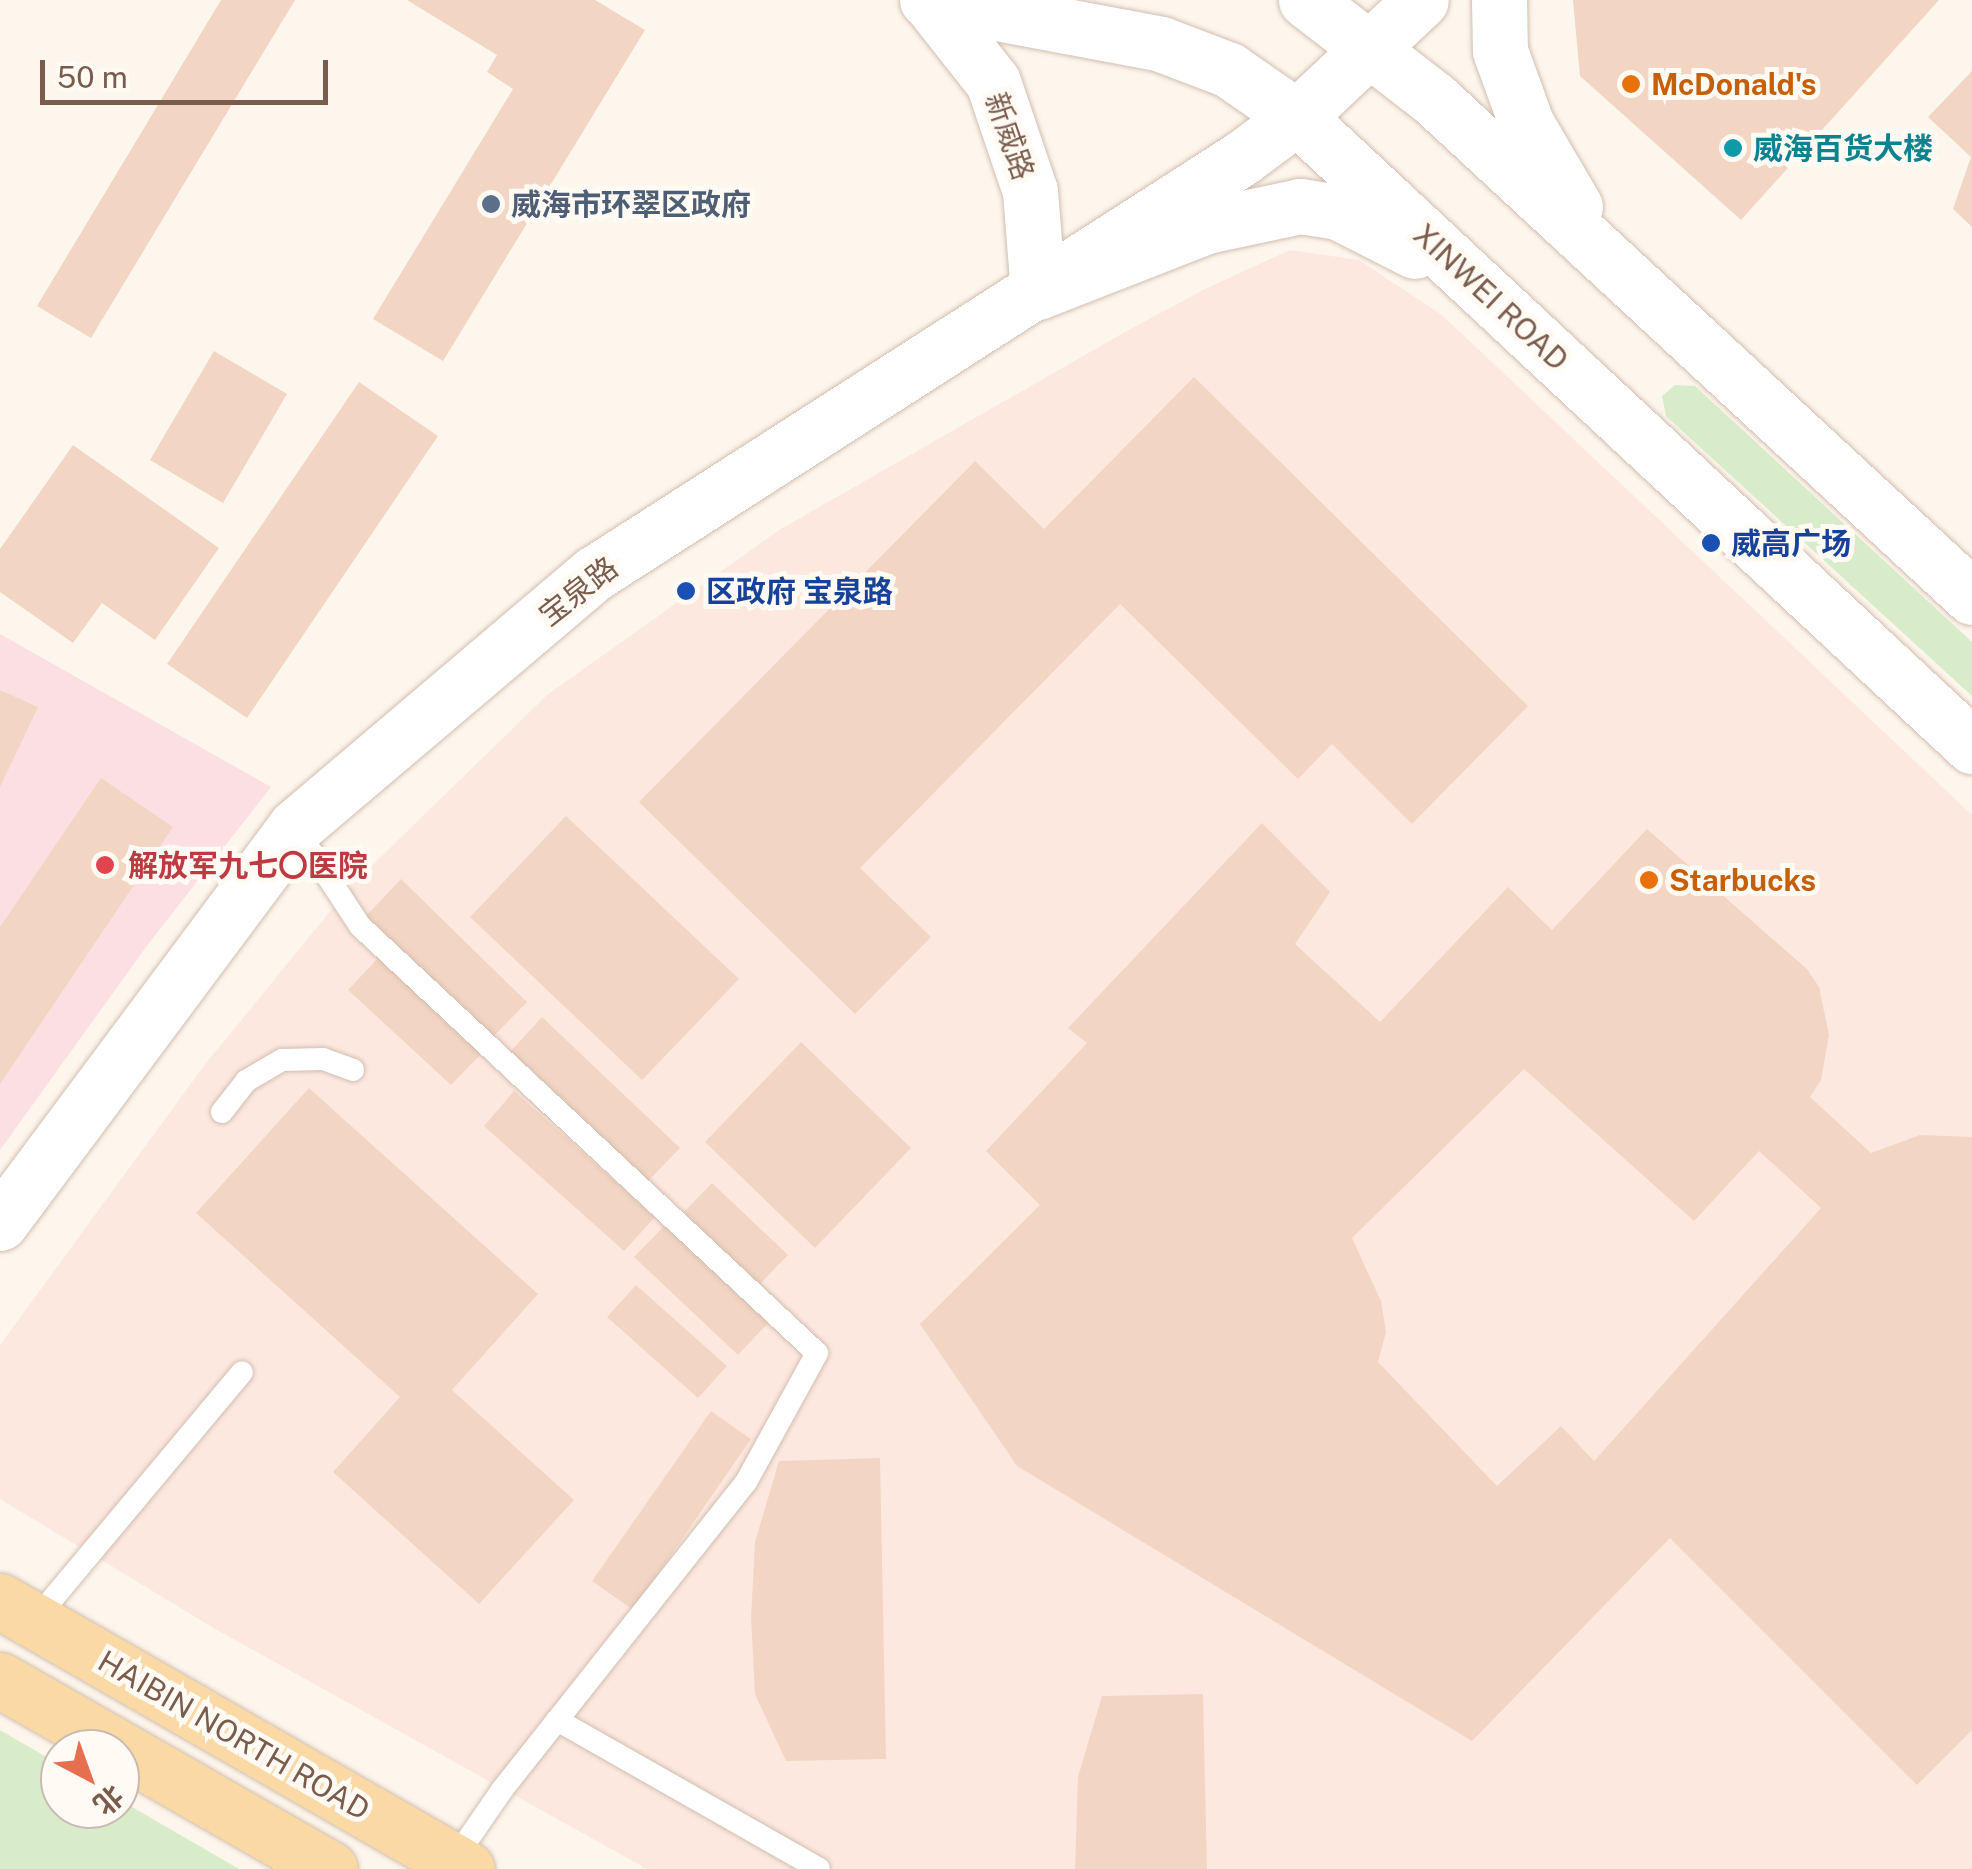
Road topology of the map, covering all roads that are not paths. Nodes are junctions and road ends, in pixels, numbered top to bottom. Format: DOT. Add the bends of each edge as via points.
graph roads {
  1 [pos="928,0"];
  2 [pos="1306,0"];
  3 [pos="1420,0"];
  4 [pos="1499,0"];
  5 [pos="1373,50"];
  6 [pos="1297,117"];
  7 [pos="1601,253"];
  8 [pos="1472,280"];
  9 [pos="1038,292"];
  10 [pos="1972,597"];
  11 [pos="1972,746"];
  12 [pos="295,828"];
  13 [pos="353,1070"];
  14 [pos="222,1112"];
  15 [pos="0,1223"];
  16 [pos="242,1372"];
  17 [pos="17,1611"];
  18 [pos="0,1680"];
  19 [pos="557,1720"];
  20 [pos="460,1865"];
  21 [pos="330,1869"];
  22 [pos="819,1869"];
  1 -- 6 [label="main road, XINWEI ROAD" via="1161,44 1229,70"];
  1 -- 9 [label="main road, 新威路" via="992,82 1030,191"];
  2 -- 5 [label="main road"];
  3 -- 5 [label="main road, 宝泉路"];
  4 -- 7 [label="main road" via="1500,51 1526,123"];
  5 -- 6 [label="main road, 宝泉路"];
  5 -- 7 [label="main road"];
  6 -- 8 [label="main road, XINWEI ROAD"];
  6 -- 9 [label="main road, 宝泉路"];
  7 -- 10 [label="main road"];
  8 -- 9 [label="main road" via="1338,212 1300,206 1206,226"];
  8 -- 11 [label="main road, XINWEI ROAD"];
  9 -- 12 [label="main road, 宝泉路" via="595,573"];
  12 -- 15 [label="main road, 宝泉路"];
  12 -- 19 [label="lane" via="360,926 817,1352 746,1482"];
  13 -- 14 [label="lane" via="323,1059 282,1060 246,1082"];
  16 -- 17 [label="lane"];
  17 -- 20 [label="main road, HAIBIN NORTH ROAD"];
  18 -- 21 [label="main road"];
  19 -- 20 [label="lane"];
  19 -- 22 [label="lane"];
}
